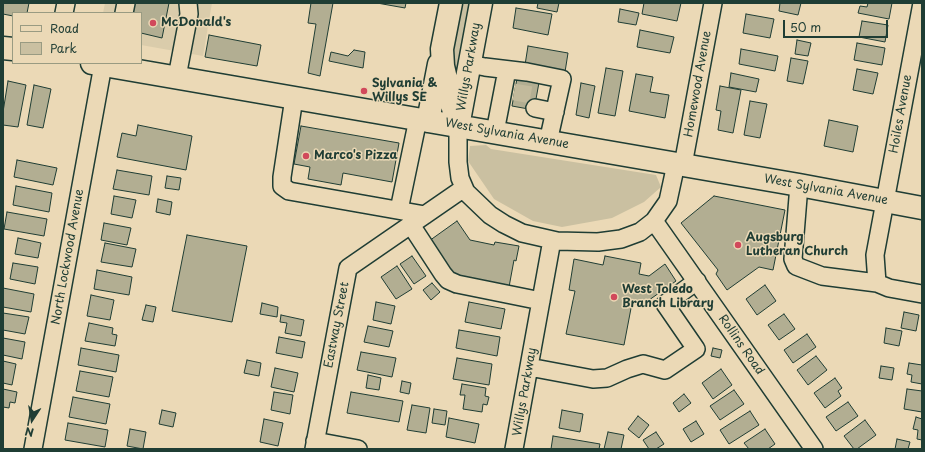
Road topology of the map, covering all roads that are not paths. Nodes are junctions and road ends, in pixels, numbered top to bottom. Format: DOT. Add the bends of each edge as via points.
graph roads {
  1 [pos="188,3"];
  2 [pos="451,3"];
  3 [pos="481,3"];
  4 [pos="713,3"];
  5 [pos="922,3"];
  6 [pos="442,49"];
  7 [pos="106,64"];
  8 [pos="469,64"];
  9 [pos="507,70"];
  10 [pos="177,77"];
  11 [pos="294,98"];
  12 [pos="536,102"];
  13 [pos="556,106"];
  14 [pos="423,120"];
  15 [pos="458,126"];
  16 [pos="495,132"];
  17 [pos="548,142"];
  18 [pos="680,164"];
  19 [pos="799,185"];
  20 [pos="464,188"];
  21 [pos="885,200"];
  22 [pos="922,208"];
  23 [pos="399,210"];
  24 [pos="418,220"];
  25 [pos="654,221"];
  26 [pos="552,240"];
  27 [pos="697,281"];
  28 [pos="877,283"];
  29 [pos="922,294"];
  30 [pos="541,301"];
  31 [pos="529,367"];
  32 [pos="315,445"];
  33 [pos="33,449"];
  34 [pos="358,449"];
  35 [pos="514,449"];
  36 [pos="814,449"];
  1 -- 10 [label="street" via="189,14"];
  2 -- 6 [label="main road, Willys Parkway"];
  3 -- 8 [label="main road, Willys Parkway"];
  4 -- 18 [label="street, Homewood Avenue"];
  5 -- 21 [label="street, Hoiles Avenue"];
  6 -- 14 [label="main road"];
  6 -- 15 [label="main road, Willys Parkway" via="446,82"];
  7 -- 10 [label="main road, West Sylvania Avenue"];
  7 -- 33 [label="street, North Lockwood Avenue"];
  8 -- 9 [label="street"];
  8 -- 15 [label="main road, Willys Parkway"];
  9 -- 13 [label="street" via="562,79"];
  9 -- 16 [label="street" via="508,97"];
  10 -- 11 [label="main road, West Sylvania Avenue"];
  11 -- 14 [label="main road, West Sylvania Avenue"];
  11 -- 23 [label="street" via="282,186 289,191"];
  12 -- 13 [label="street"];
  13 -- 17 [label="street"];
  14 -- 15 [label="main road, West Sylvania Avenue"];
  14 -- 23 [label="street"];
  15 -- 16 [label="main road, West Sylvania Avenue"];
  15 -- 20 [label="street" via="458,162"];
  16 -- 17 [label="main road, West Sylvania Avenue"];
  17 -- 18 [label="main road, West Sylvania Avenue"];
  18 -- 19 [label="main road, West Sylvania Avenue"];
  18 -- 25 [label="street, Homewood Avenue" via="668,201"];
  19 -- 21 [label="main road, West Sylvania Avenue"];
  19 -- 28 [label="street" via="793,259 796,266 822,276"];
  20 -- 24 [label="street, Eastway Street"];
  20 -- 26 [label="street, Homewood Avenue" via="490,215 504,224 522,233"];
  21 -- 22 [label="main road, West Sylvania Avenue"];
  21 -- 28 [label="street, Hoiles Avenue" via="875,255"];
  23 -- 24 [label="street"];
  24 -- 30 [label="street" via="442,274 448,280"];
  24 -- 32 [label="street, Eastway Street" via="348,268"];
  25 -- 26 [label="street, Homewood Avenue" via="640,232 620,239 598,242"];
  25 -- 27 [label="street, Rollins Road"];
  26 -- 30 [label="street, Willys Parkway"];
  27 -- 31 [label="street" via="665,304 696,349 664,370 644,364 627,368 607,378 593,379"];
  27 -- 36 [label="street, Rollins Road"];
  28 -- 29 [label="street" via="889,288"];
  30 -- 31 [label="street, Willys Parkway"];
  31 -- 35 [label="street, Willys Parkway"];
  32 -- 34 [label="street"];
}
